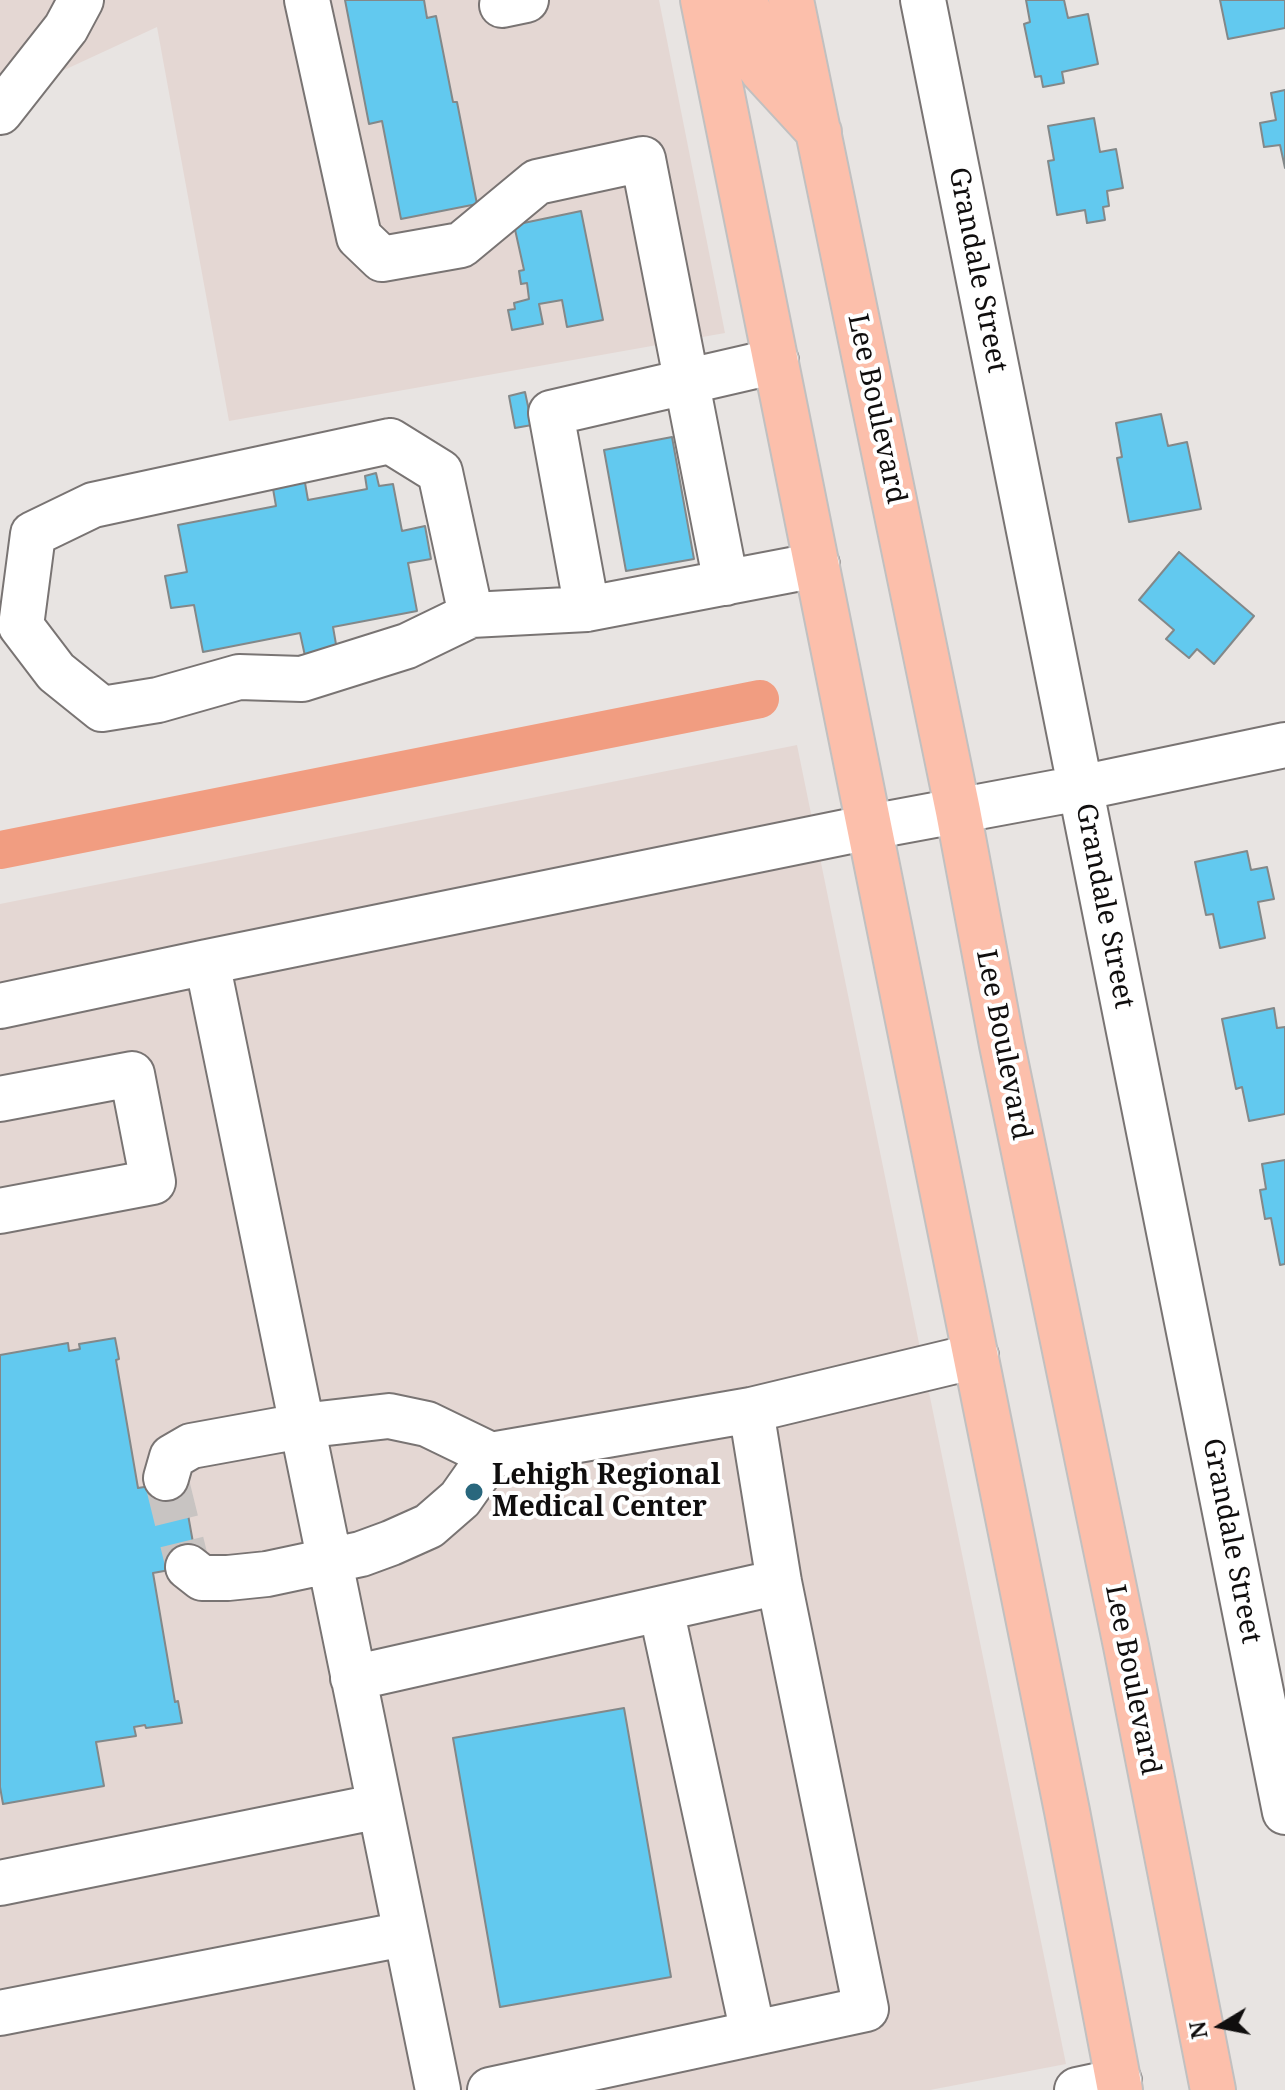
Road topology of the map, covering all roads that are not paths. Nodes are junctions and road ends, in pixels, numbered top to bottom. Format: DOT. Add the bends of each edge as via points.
graph roads {
  1 [pos="81,0"];
  2 [pos="307,0"];
  3 [pos="703,0"];
  4 [pos="746,0"];
  5 [pos="791,0"];
  6 [pos="923,0"];
  7 [pos="0,112"];
  8 [pos="819,132"];
  9 [pos="776,361"];
  10 [pos="686,382"];
  11 [pos="817,565"];
  12 [pos="726,583"];
  13 [pos="587,609"];
  14 [pos="471,615"];
  15 [pos="10,628"];
  16 [pos="1285,745"];
  17 [pos="1080,788"];
  18 [pos="958,811"];
  19 [pos="870,827"];
  20 [pos="207,962"];
  21 [pos="0,1006"];
  22 [pos="0,1099"];
  23 [pos="0,1211"];
  24 [pos="976,1356"];
  25 [pos="751,1410"];
  26 [pos="301,1426"];
  27 [pos="491,1455"];
  28 [pos="166,1478"];
  29 [pos="329,1561"];
  30 [pos="188,1567"];
  31 [pos="779,1582"];
  32 [pos="661,1609"];
  33 [pos="353,1678"];
  34 [pos="380,1806"];
  35 [pos="1285,1812"];
  36 [pos="0,1883"];
  37 [pos="404,1934"];
  38 [pos="0,2013"];
  39 [pos="753,2033"];
  40 [pos="1120,2086"];
  41 [pos="438,2090"];
  42 [pos="490,2090"];
  43 [pos="1077,2090"];
  44 [pos="1213,2090"];
  1 -- 7 [label="street" via="66,28"];
  2 -- 10 [label="street" via="359,237 382,259 461,245 537,182 643,159"];
  3 -- 9 [label="main road"];
  4 -- 8 [label="main road" via="761,69"];
  5 -- 8 [label="main road, Lee Boulevard"];
  6 -- 17 [label="street, Grandale Street"];
  8 -- 18 [label="main road, Lee Boulevard"];
  9 -- 10 [label="street"];
  9 -- 11 [label="main road"];
  10 -- 12 [label="street"];
  10 -- 13 [label="street" via="551,413"];
  11 -- 12 [label="street"];
  11 -- 19 [label="main road"];
  12 -- 13 [label="street"];
  13 -- 14 [label="street"];
  14 -- 15 [label="street" via="407,646 302,679 239,677 102,709"];
  14 -- 15 [label="street" via="440,472 390,441 93,505 33,534"];
  16 -- 17 [label="street"];
  17 -- 18 [label="street"];
  17 -- 35 [label="street, Grandale Street"];
  18 -- 19 [label="street"];
  18 -- 44 [label="main road, Lee Boulevard"];
  19 -- 20 [label="street"];
  19 -- 24 [label="main road"];
  20 -- 21 [label="street"];
  20 -- 26 [label="street"];
  22 -- 23 [label="street" via="132,1074 153,1182"];
  24 -- 25 [label="street"];
  24 -- 40 [label="main road"];
  25 -- 27 [label="street"];
  25 -- 31 [label="street"];
  26 -- 27 [label="street" via="389,1416 427,1424"];
  26 -- 28 [label="street" via="191,1446 172,1457"];
  26 -- 29 [label="street"];
  27 -- 29 [label="street" via="460,1499 429,1526"];
  29 -- 30 [label="street" via="228,1578 202,1578"];
  29 -- 33 [label="street"];
  31 -- 32 [label="street"];
  31 -- 39 [label="street" via="866,2009"];
  32 -- 33 [label="street"];
  32 -- 39 [label="street"];
  33 -- 34 [label="street"];
  34 -- 36 [label="street"];
  34 -- 37 [label="street"];
  37 -- 38 [label="street"];
  37 -- 41 [label="street"];
  39 -- 42 [label="street"];
  40 -- 43 [label="street"];
}
